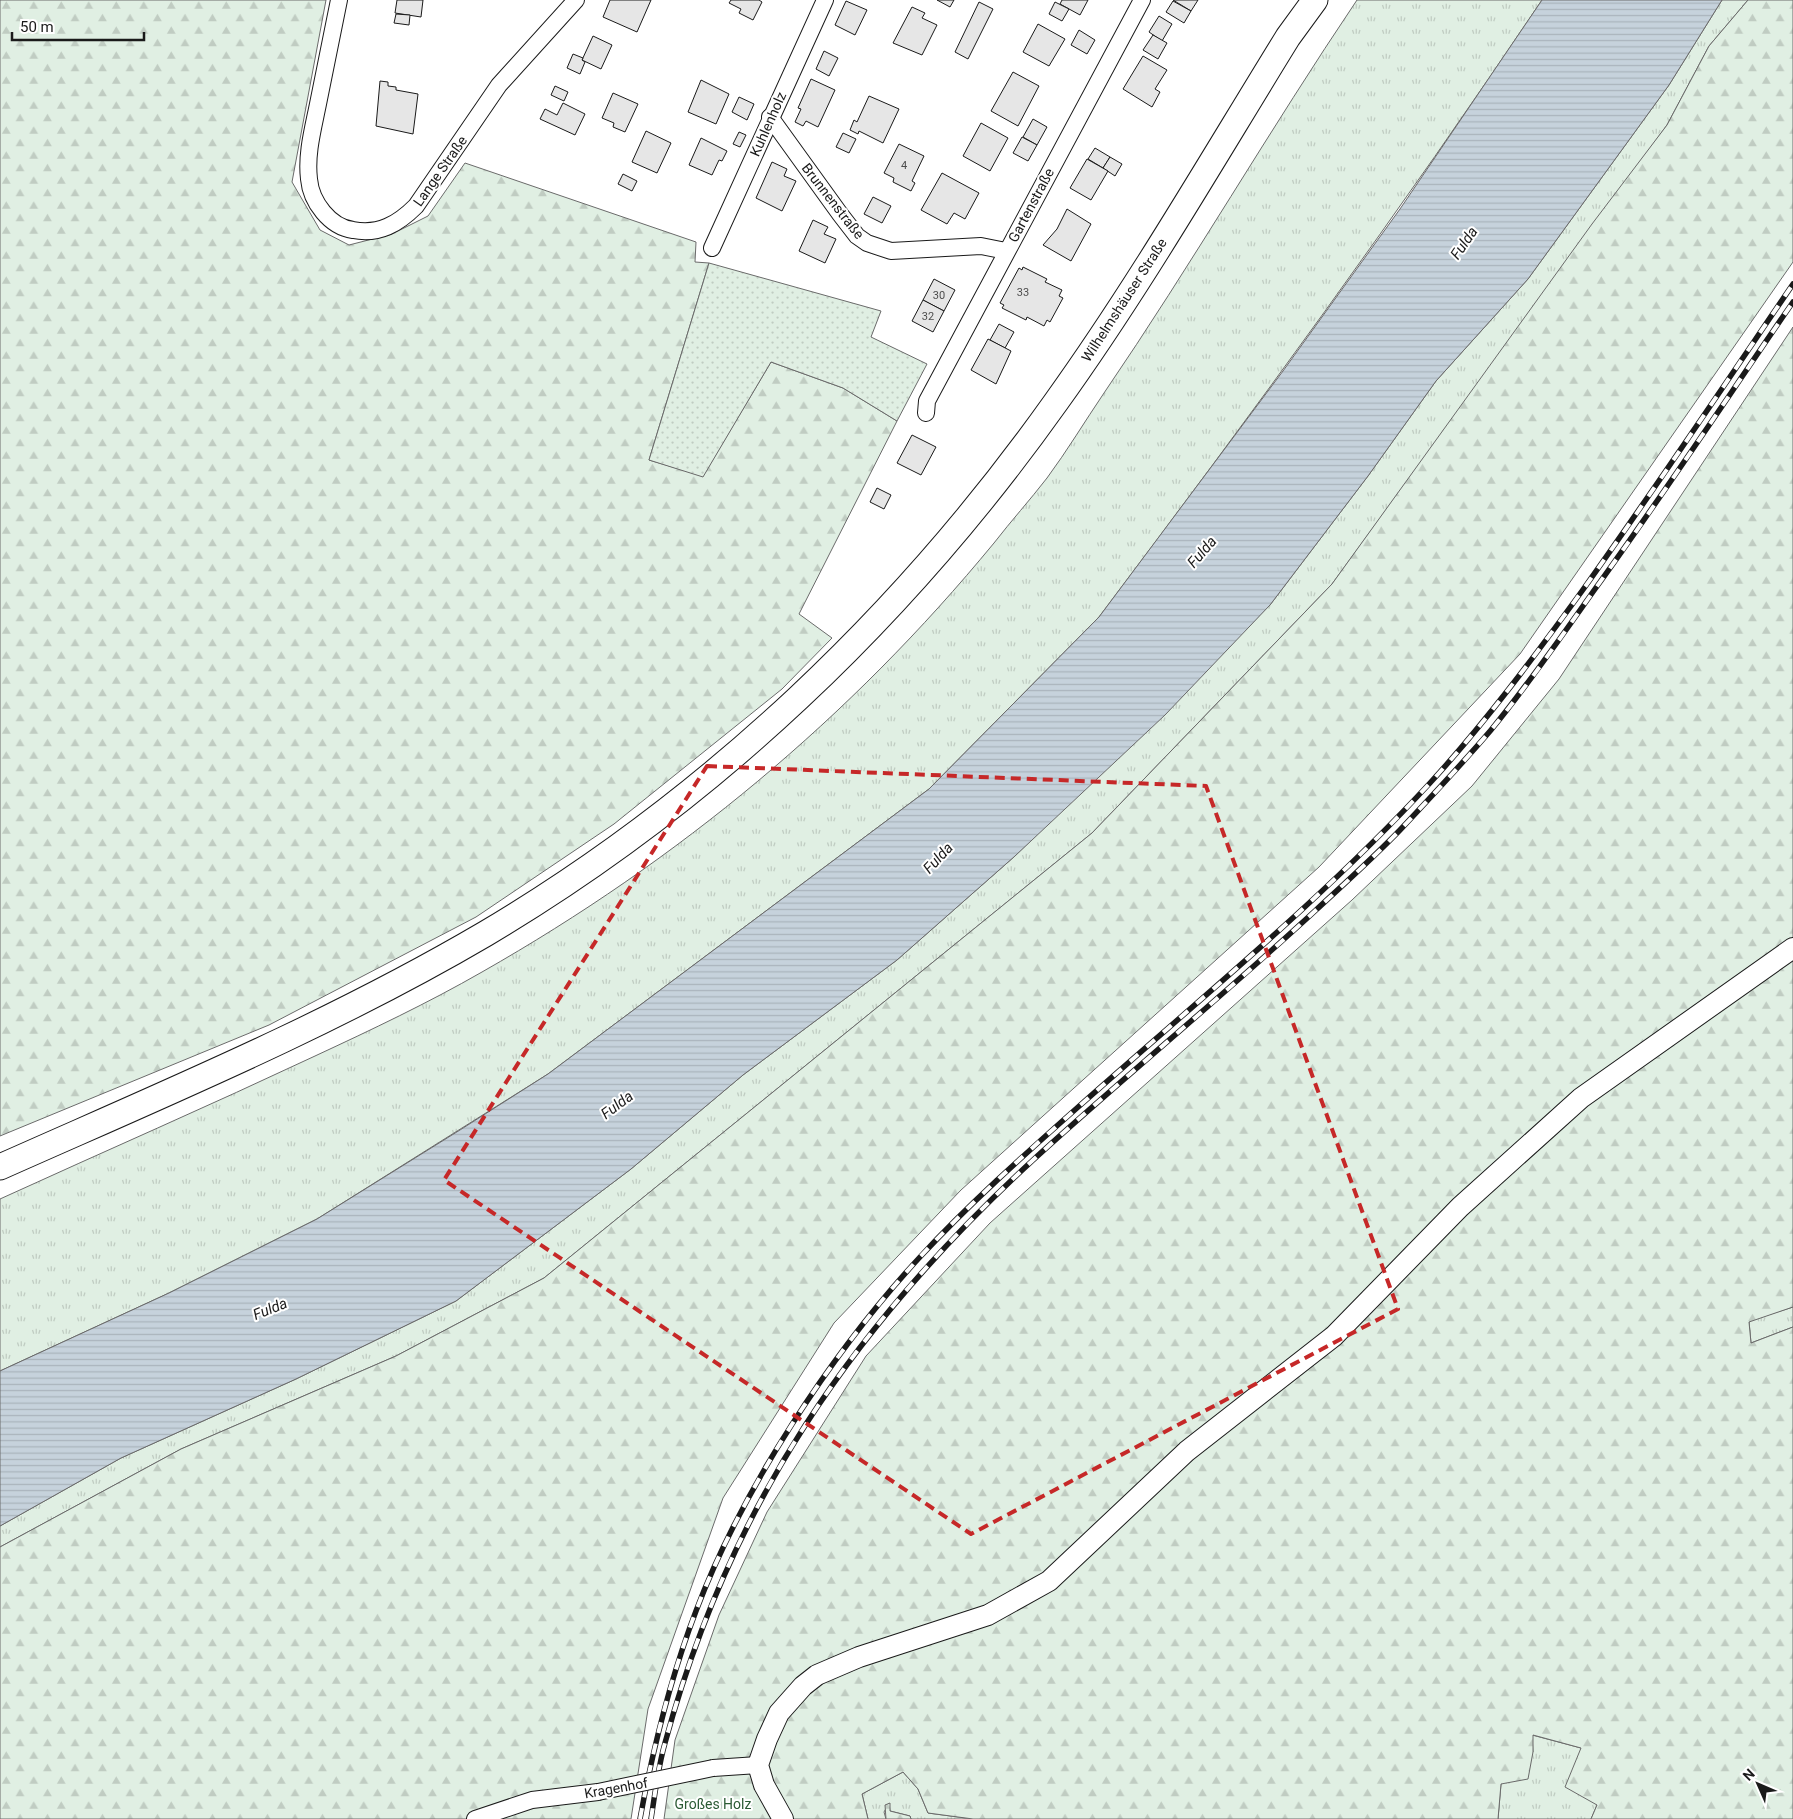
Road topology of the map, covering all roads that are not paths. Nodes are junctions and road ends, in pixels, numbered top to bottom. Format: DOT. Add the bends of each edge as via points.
graph roads {
  1 [pos="339,0"];
  2 [pos="576,0"];
  3 [pos="825,0"];
  4 [pos="1142,0"];
  5 [pos="1315,0"];
  6 [pos="770,117"];
  7 [pos="712,248"];
  8 [pos="1006,251"];
  9 [pos="926,413"];
  10 [pos="1793,948"];
  11 [pos="0,1167"];
  12 [pos="758,1765"];
  13 [pos="475,1819"];
  14 [pos="783,1819"];
  1 -- 2 [label="street, Lange Straße" via="308,153 309,181 316,203 331,220 344,229 362,232 384,230 416,206 499,85"];
  3 -- 6 [label="street, Kuhlenholz"];
  4 -- 8 [label="street, Gartenstraße"];
  5 -- 11 [label="main road, Wilhelmshäuser Straße" via="1288,37 1121,306 1057,401 985,497 911,585 818,680 733,756 666,810 549,894 434,963 252,1054"];
  6 -- 7 [label="street, Kuhlenholz"];
  6 -- 8 [label="street, Brunnenstraße" via="840,214 857,236 867,243 891,252 982,246"];
  8 -- 9 [label="street, Gartenstraße" via="927,401"];
  10 -- 12 [label="street" via="1581,1098 1460,1207 1334,1336 1187,1451 1049,1581 988,1615 859,1657 817,1675 779,1713"];
  12 -- 13 [label="street, Kragenhof, bridge" via="713,1768 598,1792 532,1800"];
  12 -- 14 [label="street" via="764,1785"];
}
